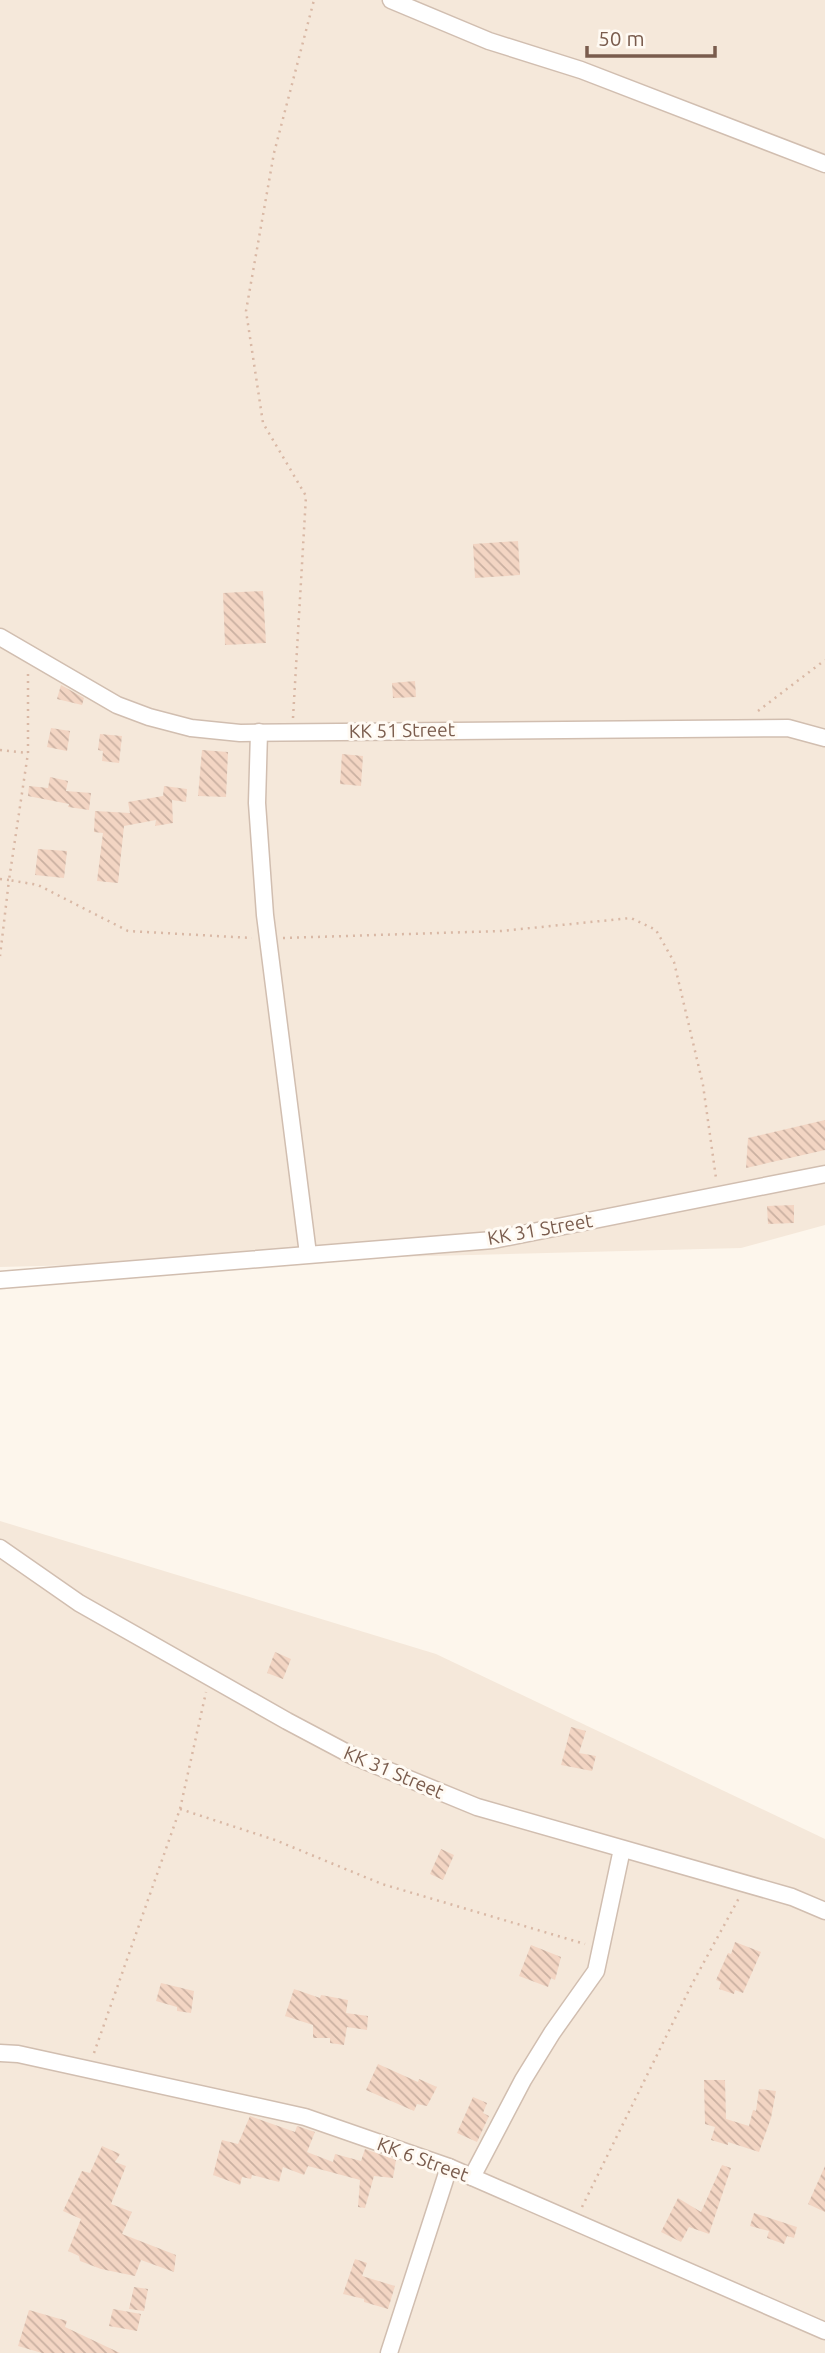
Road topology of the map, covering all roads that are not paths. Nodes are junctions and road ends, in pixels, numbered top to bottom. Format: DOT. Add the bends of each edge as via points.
graph roads {
  1 [pos="391,0"];
  2 [pos="825,164"];
  3 [pos="0,637"];
  4 [pos="259,732"];
  5 [pos="825,737"];
  6 [pos="825,1174"];
  7 [pos="308,1254"];
  8 [pos="0,1280"];
  9 [pos="0,1549"];
  10 [pos="622,1849"];
  11 [pos="825,1911"];
  12 [pos="0,2053"];
  13 [pos="449,2167"];
  14 [pos="472,2177"];
  15 [pos="825,2331"];
  16 [pos="389,2353"];
  1 -- 2 [label="street" via="489,41 581,70"];
  3 -- 4 [label="street, KK 51 Street" via="117,705 149,717 191,728"];
  4 -- 5 [label="street, KK 51 Street" via="788,727"];
  4 -- 7 [label="street" via="257,803 268,939"];
  6 -- 7 [label="street, KK 31 Street" via="493,1240"];
  7 -- 8 [label="street, KK 31 Street"];
  9 -- 10 [label="street, KK 31 Street" via="79,1602 354,1756 477,1807"];
  10 -- 11 [label="street, KK 31 Street" via="792,1897"];
  10 -- 14 [label="street" via="596,1971 523,2080"];
  12 -- 13 [label="street, KK 6 Street" via="305,2117"];
  13 -- 14 [label="street, KK 6 Street"];
  13 -- 16 [label="street"];
  14 -- 15 [label="street, KK 6 Street"];
}
